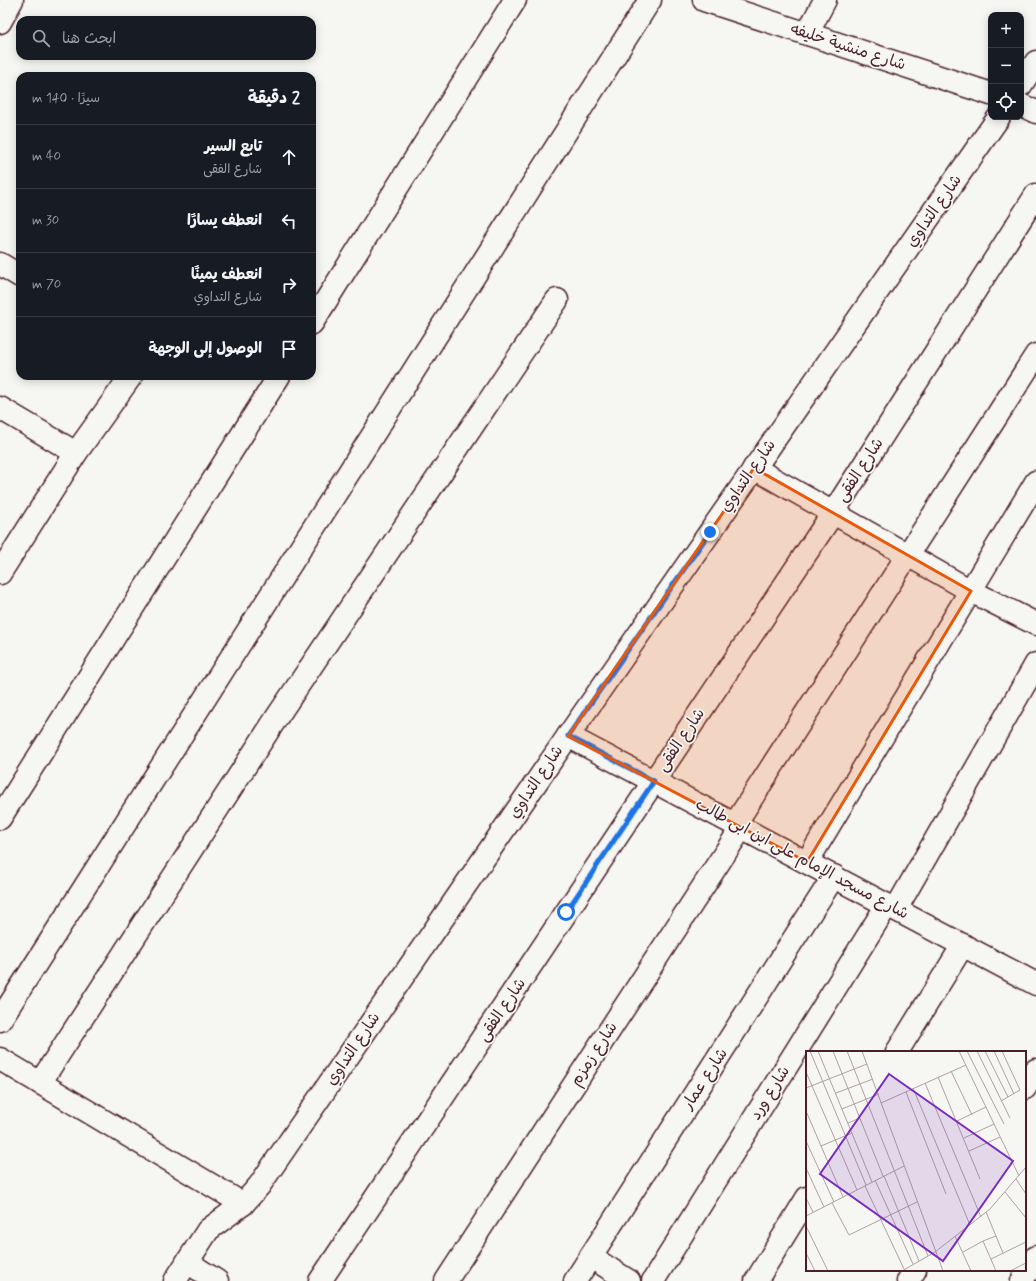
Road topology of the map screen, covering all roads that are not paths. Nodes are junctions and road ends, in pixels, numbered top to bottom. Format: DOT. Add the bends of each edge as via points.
graph roads {
  1 [pos="12,0"];
  2 [pos="515,0"];
  3 [pos="650,0"];
  4 [pos="704,0"];
  5 [pos="825,0"];
  6 [pos="0,22"];
  7 [pos="807,34"];
  8 [pos="1036,62"];
  9 [pos="1022,84"];
  10 [pos="988,93"];
  11 [pos="1024,106"];
  12 [pos="1036,112"];
  13 [pos="998,120"];
  14 [pos="1036,195"];
  15 [pos="0,264"];
  16 [pos="16,274"];
  17 [pos="557,300"];
  18 [pos="316,317"];
  19 [pos="1036,355"];
  20 [pos="128,380"];
  21 [pos="275,380"];
  22 [pos="0,408"];
  23 [pos="76,453"];
  24 [pos="754,468"];
  25 [pos="1036,482"];
  26 [pos="833,513"];
  27 [pos="908,555"];
  28 [pos="0,573"];
  29 [pos="971,592"];
  30 [pos="1036,624"];
  31 [pos="1036,664"];
  32 [pos="568,736"];
  33 [pos="654,781"];
  34 [pos="0,818"];
  35 [pos="738,826"];
  36 [pos="807,862"];
  37 [pos="834,876"];
  38 [pos="892,907"];
  39 [pos="963,944"];
  40 [pos="1036,984"];
  41 [pos="0,1020"];
  42 [pos="898,1051"];
  43 [pos="0,1059"];
  44 [pos="1036,1070"];
  45 [pos="40,1083"];
  46 [pos="1026,1086"];
  47 [pos="806,1200"];
  48 [pos="243,1204"];
  49 [pos="591,1257"];
  50 [pos="1036,1257"];
  51 [pos="187,1262"];
  52 [pos="914,1271"];
  53 [pos="452,1279"];
  54 [pos="175,1281"];
  55 [pos="217,1281"];
  56 [pos="320,1281"];
  57 [pos="576,1281"];
  58 [pos="629,1281"];
  59 [pos="653,1281"];
  60 [pos="756,1281"];
  61 [pos="908,1281"];
  62 [pos="1022,1281"];
  1 -- 6 [label="street"];
  2 -- 18 [label="street"];
  3 -- 41 [label="street"];
  4 -- 7 [label="street, شارع منشية خليفه"];
  5 -- 7 [label="street"];
  7 -- 10 [label="street, شارع منشية خليفه"];
  8 -- 9 [label="street"];
  11 -- 12 [label="street"];
  13 -- 24 [label="street, شارع التداوي"];
  14 -- 26 [label="street, شارع الفقى"];
  15 -- 16 [label="street"];
  17 -- 45 [label="street" via="282,711"];
  19 -- 27 [label="street, شارع زمزم"];
  20 -- 23 [label="street"];
  21 -- 34 [label="street"];
  22 -- 23 [label="street"];
  23 -- 28 [label="street"];
  24 -- 26 [label="street"];
  24 -- 32 [label="street, شارع التداوي"];
  25 -- 29 [label="street"];
  26 -- 27 [label="street"];
  26 -- 33 [label="street, شارع الفقى"];
  27 -- 29 [label="street"];
  27 -- 35 [label="street, شارع زمزم"];
  29 -- 30 [label="street"];
  29 -- 36 [label="street"];
  31 -- 38 [label="street, شارع ورد"];
  32 -- 33 [label="street, شارع مسجد الإمام على ابن ابى طالب"];
  32 -- 48 [label="street, شارع التداوي" via="259,1186"];
  33 -- 35 [label="street, شارع مسجد الإمام على ابن ابى طالب"];
  33 -- 56 [label="street, شارع الفقى"];
  35 -- 36 [label="street, شارع مسجد الإمام على ابن ابى طالب"];
  35 -- 53 [label="street, شارع زمزم"];
  36 -- 37 [label="street, شارع مسجد الإمام على ابن ابى طالب"];
  37 -- 38 [label="street, شارع مسجد الإمام على ابن ابى طالب"];
  37 -- 49 [label="street, شارع عمار"];
  38 -- 39 [label="street, شارع مسجد الإمام على ابن ابى طالب"];
  38 -- 59 [label="street, شارع ورد"];
  39 -- 40 [label="street, شارع مسجد الإمام على ابن ابى طالب"];
  39 -- 42 [label="street"];
  43 -- 45 [label="street"];
  44 -- 46 [label="street"];
  45 -- 48 [label="street"];
  47 -- 60 [label="street"];
  48 -- 51 [label="street, شارع التداوي" via="208,1230"];
  49 -- 57 [label="street, شارع عمار"];
  49 -- 58 [label="street"];
  50 -- 62 [label="street"];
  51 -- 54 [label="street, شارع التداوي"];
  51 -- 55 [label="street"];
  52 -- 61 [label="street"];
}
